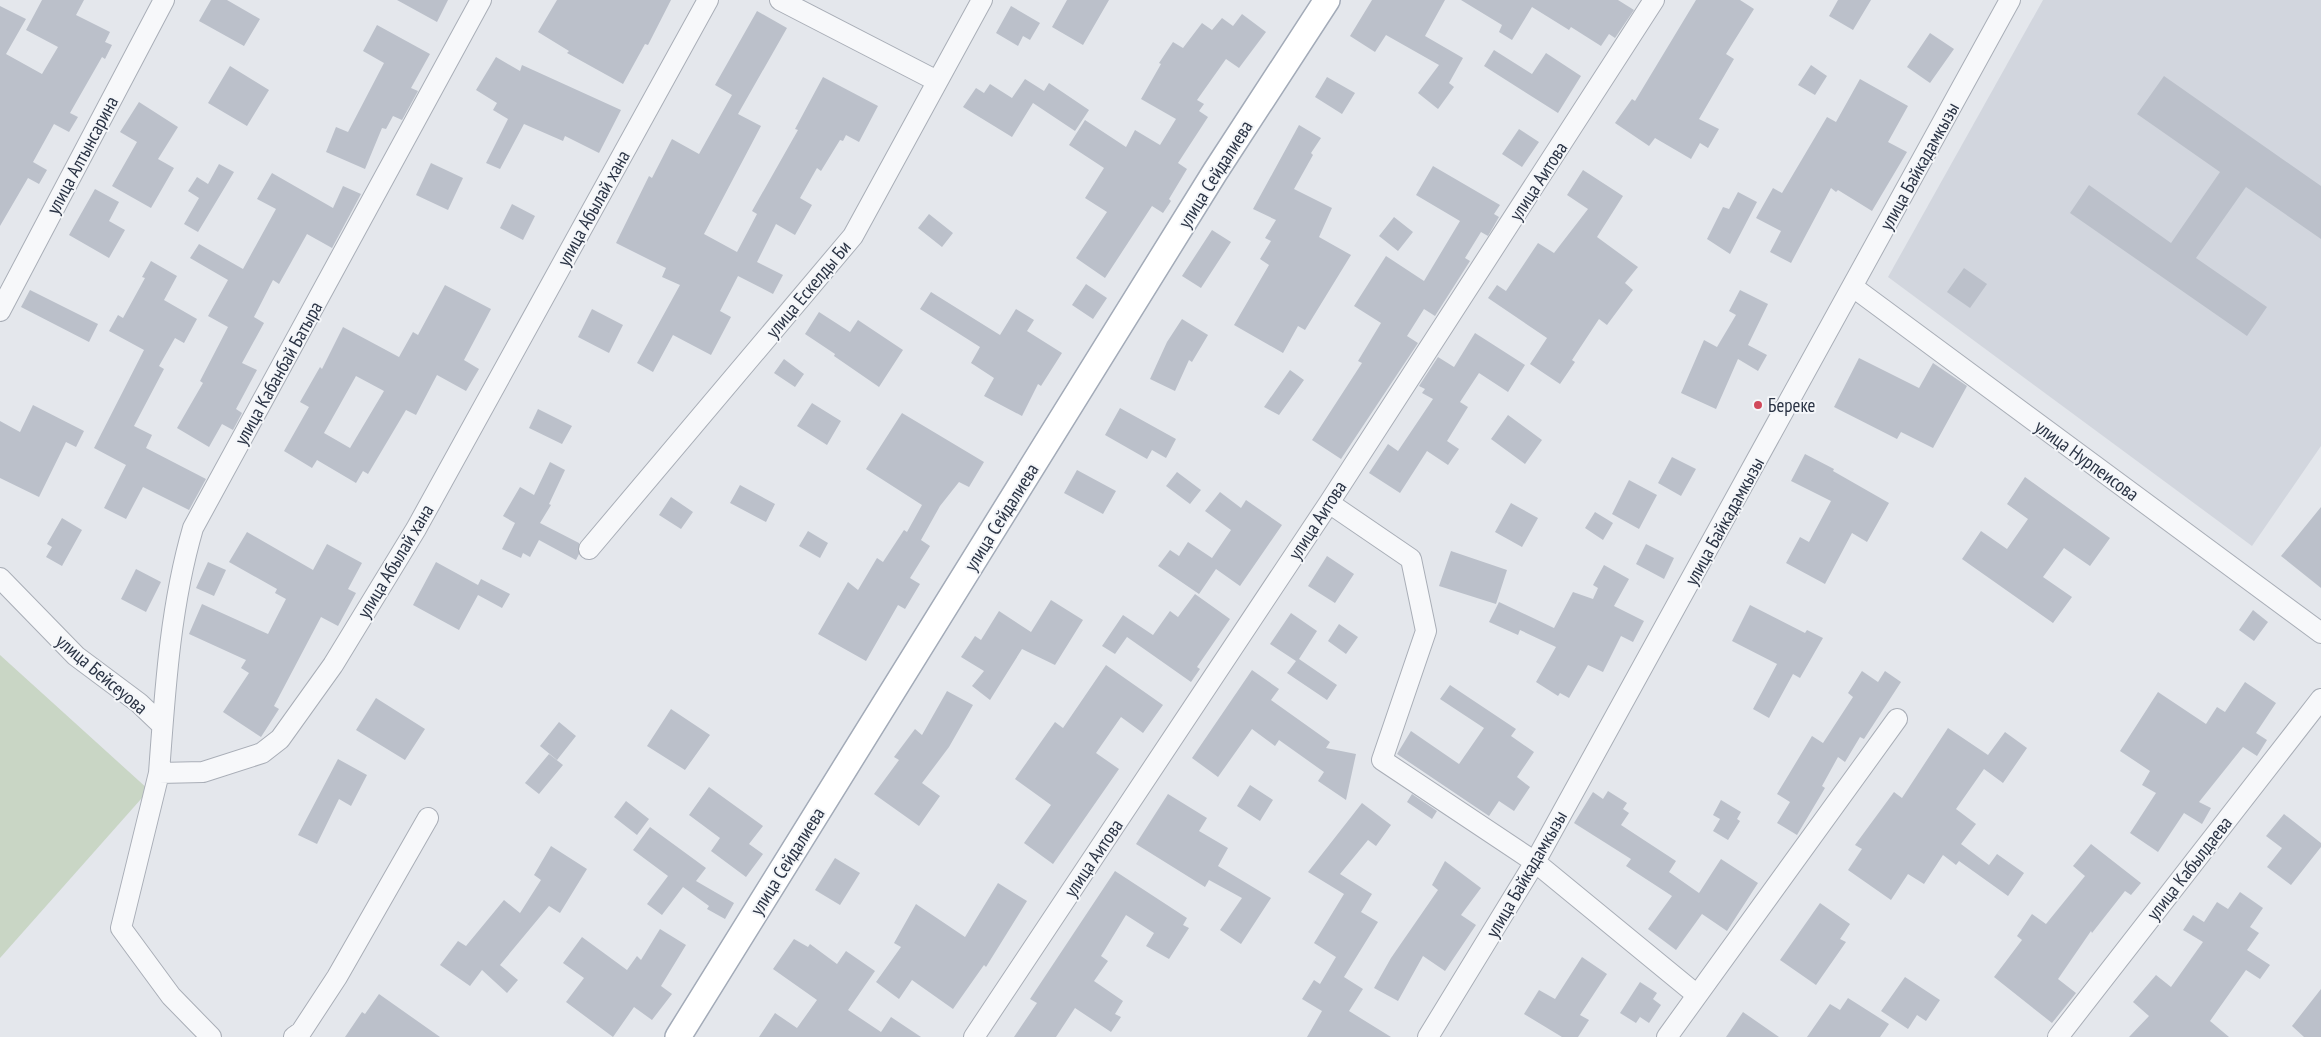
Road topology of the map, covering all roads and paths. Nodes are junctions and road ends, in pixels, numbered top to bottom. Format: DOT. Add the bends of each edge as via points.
graph roads {
  1 [pos="164,0"];
  2 [pos="482,0"];
  3 [pos="708,0"];
  4 [pos="780,0"];
  5 [pos="982,0"];
  6 [pos="1327,0"];
  7 [pos="1654,0"];
  8 [pos="2010,0"];
  9 [pos="937,81"];
  10 [pos="1853,287"];
  11 [pos="0,311"];
  12 [pos="1329,502"];
  13 [pos="589,548"];
  14 [pos="0,578"];
  15 [pos="2321,633"];
  16 [pos="2321,699"];
  17 [pos="1897,719"];
  18 [pos="162,725"];
  19 [pos="159,772"];
  20 [pos="428,818"];
  21 [pos="1535,862"];
  22 [pos="1697,995"];
  23 [pos="211,1037"];
  24 [pos="294,1037"];
  25 [pos="678,1037"];
  26 [pos="974,1037"];
  27 [pos="1428,1037"];
  28 [pos="1667,1037"];
  29 [pos="2058,1037"];
  1 -- 11 [label="street, улица Алтынсарина"];
  2 -- 18 [label="street, улица Кабанбай Батыра" via="193,528 182,565"];
  3 -- 19 [label="street, улица Абылай хана" via="420,520 333,664 280,739 262,753 203,772"];
  4 -- 9 [label="street"];
  5 -- 9 [label="street, улица Ескелды Би"];
  6 -- 25 [label="main road, улица Сейдалиева" via="1215,172"];
  7 -- 12 [label="street, улица Аитова"];
  8 -- 10 [label="street, улица Байкадамкызы"];
  9 -- 13 [label="street, улица Ескелды Би" via="853,236"];
  10 -- 15 [label="street, улица Нурпеисова"];
  10 -- 21 [label="street, улица Байкадамкызы"];
  12 -- 21 [label="street" via="1411,559 1426,631 1382,760"];
  12 -- 26 [label="street, улица Аитова"];
  14 -- 18 [label="street, улица Бейсеуова" via="76,656 139,703"];
  16 -- 29 [label="street, улица Кабылдаева"];
  17 -- 22 [label="street"];
  18 -- 19 [label="street, улица Кабанбай Батыра"];
  19 -- 23 [label="street" via="121,928 171,996"];
  20 -- 24 [label="street" via="337,977 301,1032"];
  21 -- 22 [label="street"];
  21 -- 27 [label="street, улица Байкадамкызы"];
  22 -- 28 [label="street"];
}
